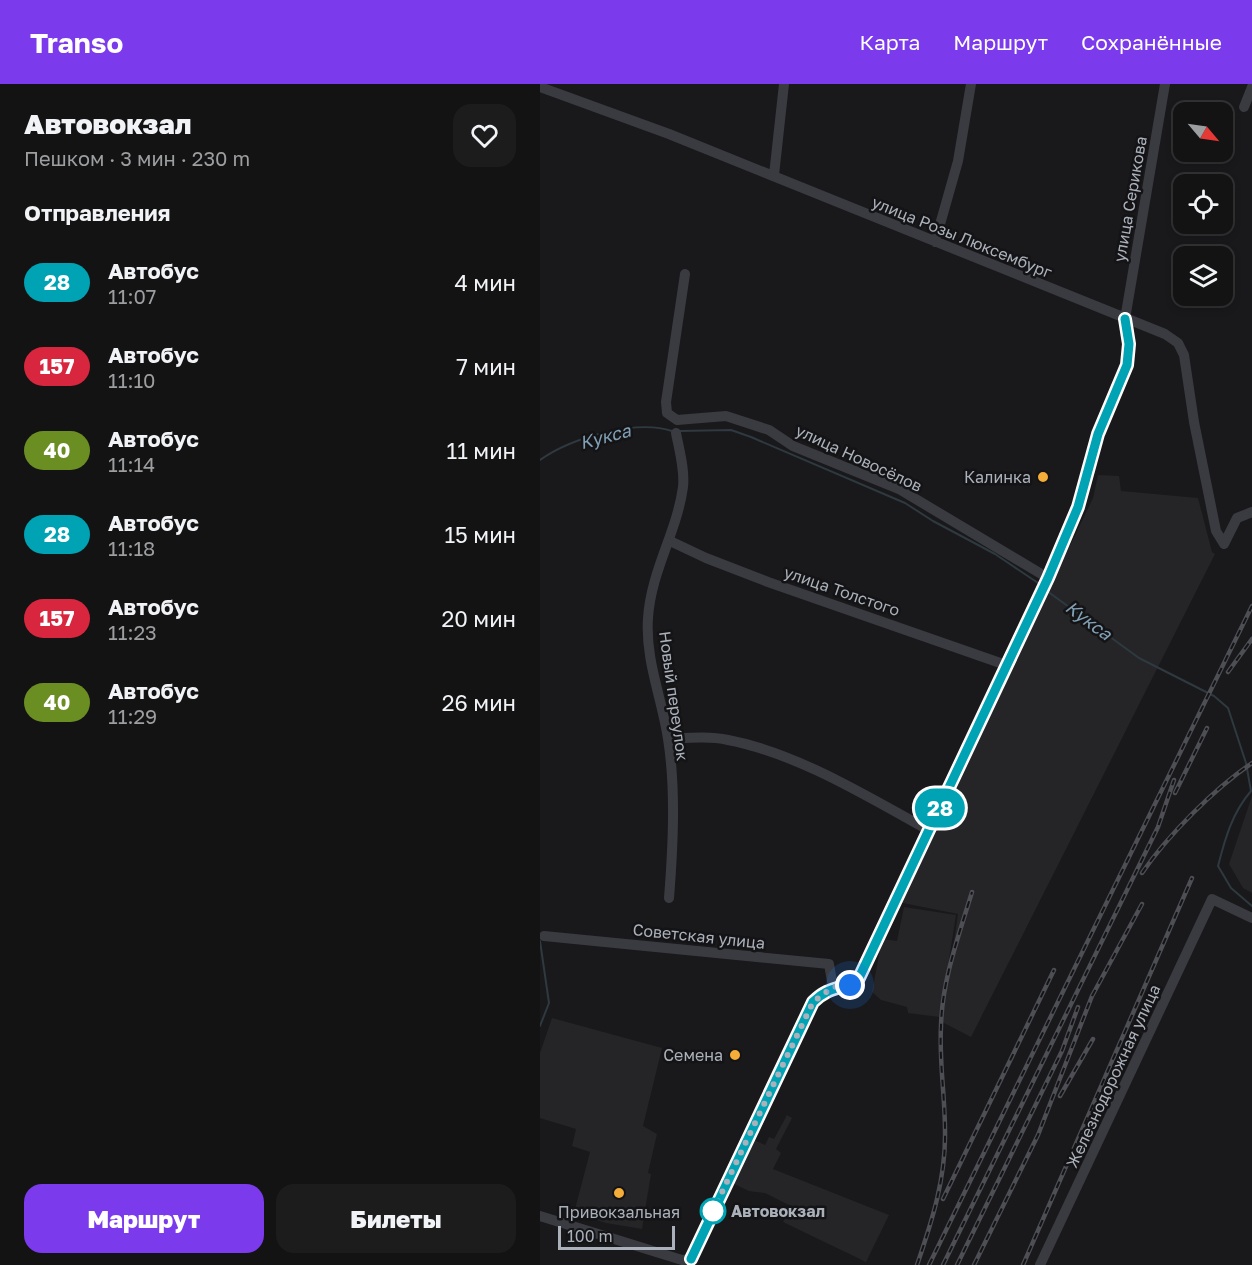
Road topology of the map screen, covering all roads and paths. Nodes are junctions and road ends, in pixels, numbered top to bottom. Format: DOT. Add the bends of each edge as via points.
graph roads {
  1 [pos="784,84"];
  2 [pos="971,84"];
  3 [pos="1165,84"];
  4 [pos="540,87"];
  5 [pos="1252,87"];
  6 [pos="1244,107"];
  7 [pos="774,176"];
  8 [pos="934,242"];
  9 [pos="685,274"];
  10 [pos="1125,319"];
  11 [pos="676,432"];
  12 [pos="1252,512"];
  13 [pos="670,541"];
  14 [pos="1045,584"];
  15 [pos="1006,664"];
  16 [pos="668,739"];
  17 [pos="930,831"];
  18 [pos="669,898"];
  19 [pos="1252,918"];
  20 [pos="544,936"];
  21 [pos="833,987"];
  22 [pos="540,1216"];
  23 [pos="1040,1265"];
  1 -- 7 [label="street"];
  2 -- 8 [label="street" via="958,161"];
  3 -- 10 [label="street, улица Серикова"];
  4 -- 7 [label="street, улица Розы Люксембург"];
  5 -- 6 [label="street"];
  7 -- 8 [label="street, улица Розы Люксембург"];
  8 -- 10 [label="street, улица Розы Люксембург"];
  9 -- 14 [label="street, улица Новосёлов" via="667,413 677,420 726,416 769,430 793,446 899,489"];
  10 -- 12 [label="street, улица Розы Люксембург" via="1165,334 1178,343 1184,354 1216,531 1224,544 1237,518"];
  10 -- 14 [label="street, улица Серикова" via="1127,365 1098,434 1078,507"];
  11 -- 13 [label="street, Новый переулок" via="683,485"];
  13 -- 15 [label="street, улица Толстого" via="768,582"];
  13 -- 16 [label="street, Новый переулок" via="657,566 648,618 649,650"];
  14 -- 15 [label="street, улица Серикова"];
  15 -- 17 [label="street, улица Серикова"];
  16 -- 17 [label="street" via="728,740 768,753 831,777"];
  16 -- 18 [label="street, Новый переулок" via="673,845"];
  17 -- 21 [label="street, улица Серикова" via="859,978 850,985"];
  19 -- 23 [label="street, Железнодорожная улица" via="1212,899"];
  20 -- 21 [label="street, Советская улица" via="829,964"];
  21 -- 22 [label="street" via="813,1002 691,1259 682,1260"];
}
